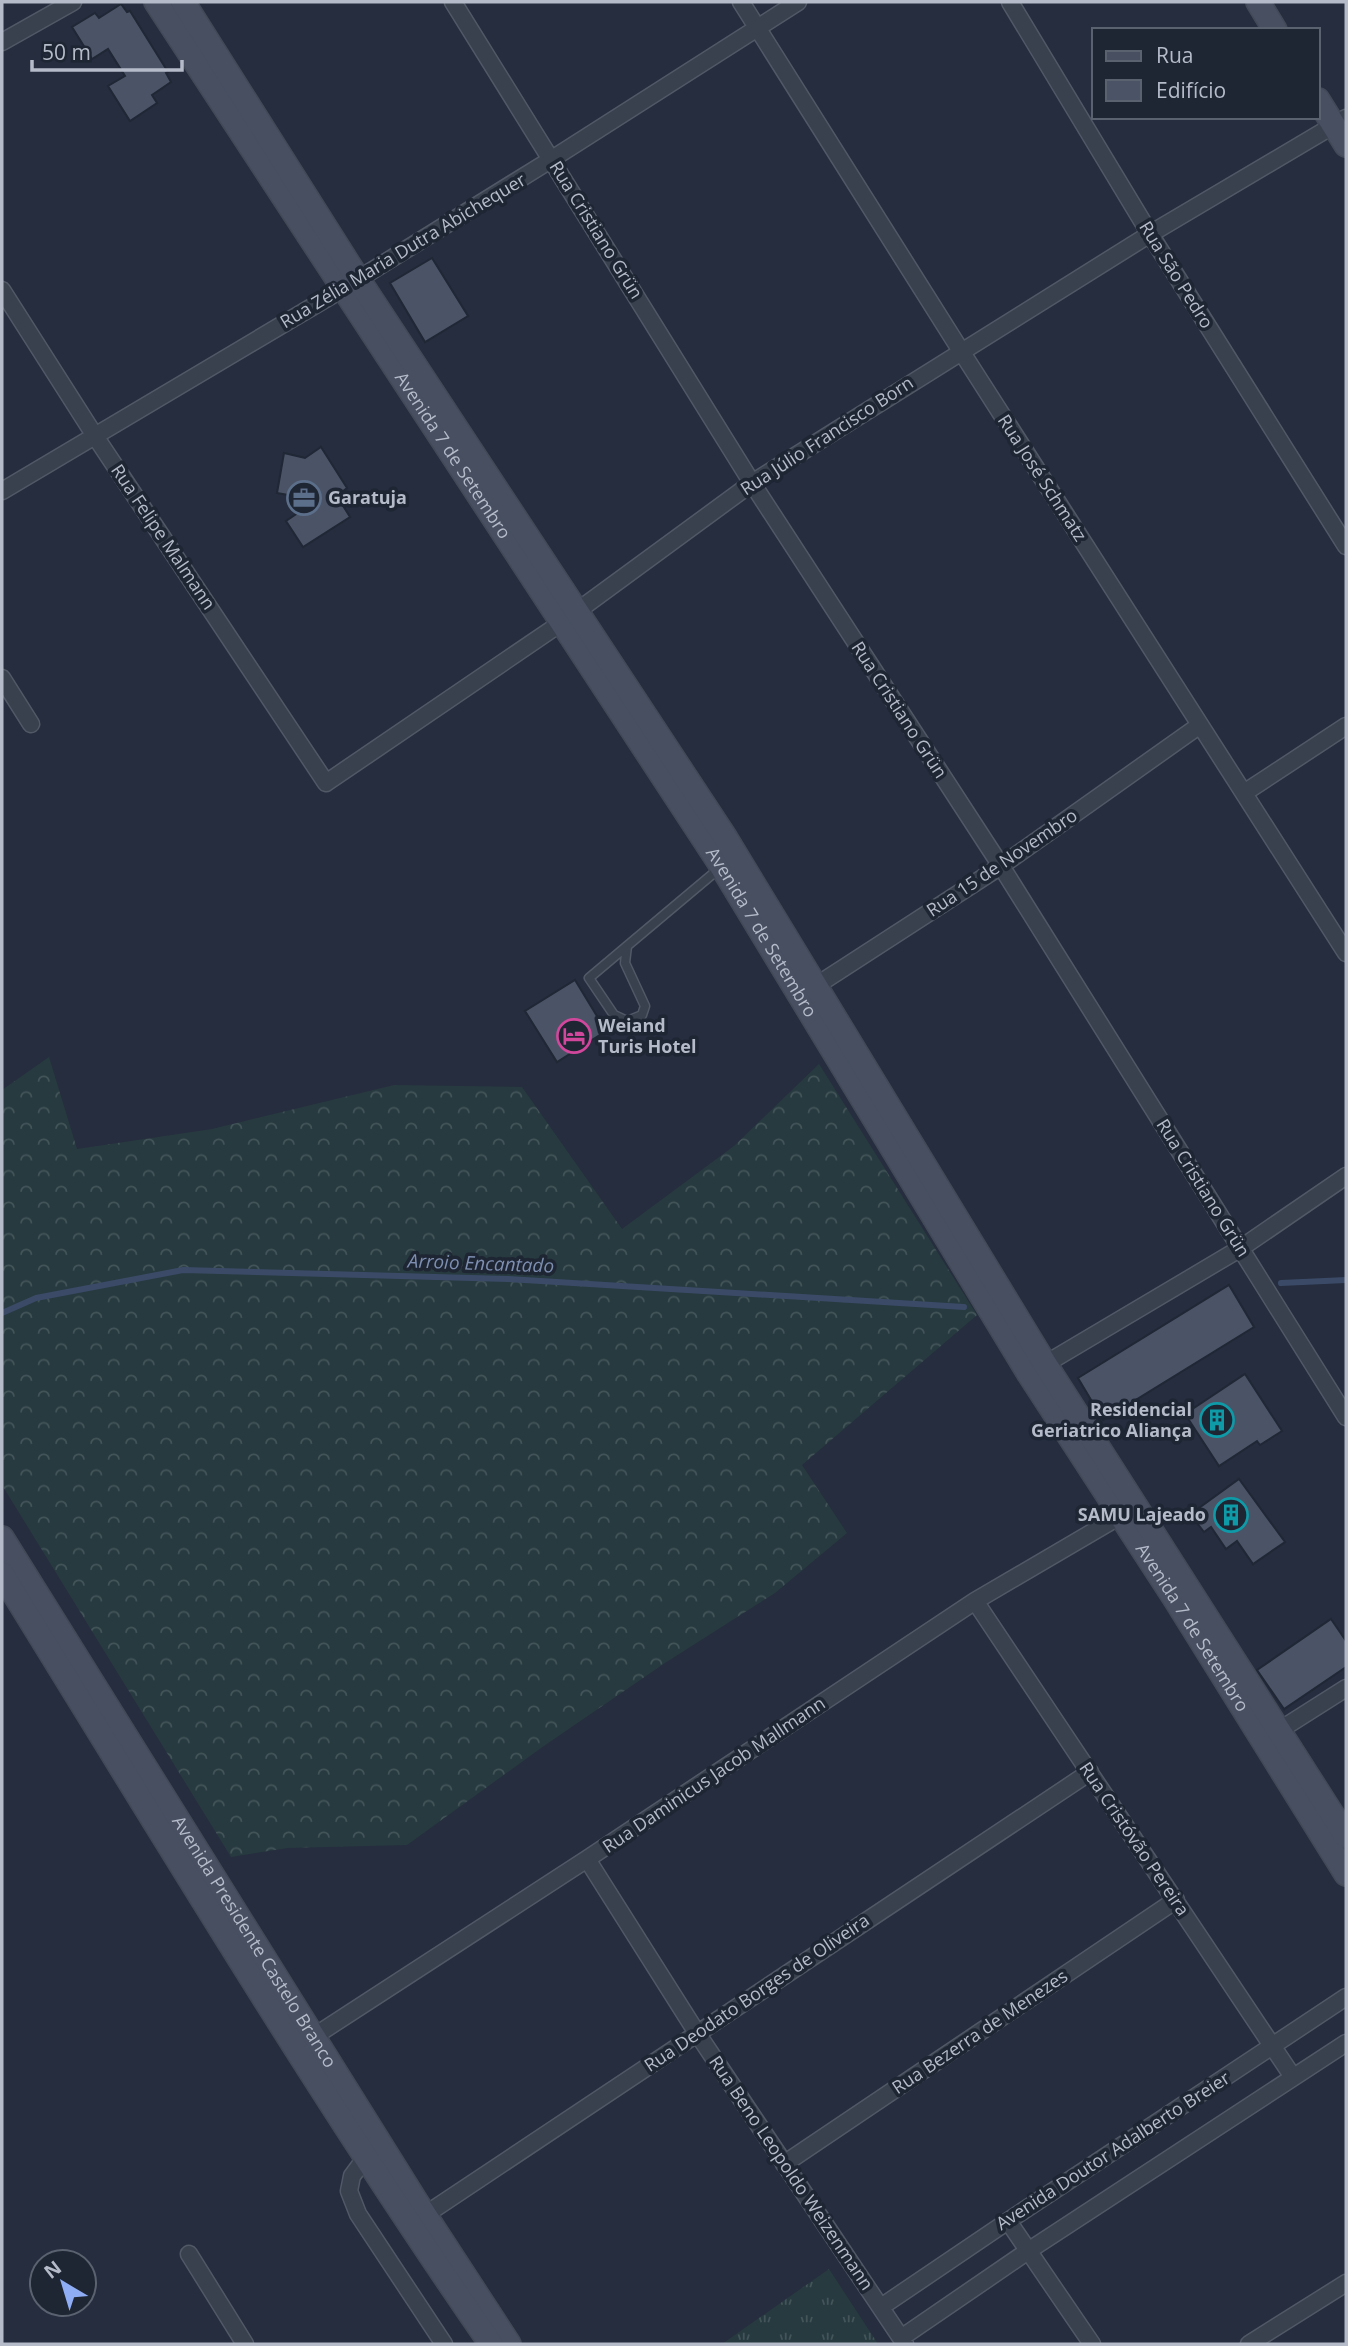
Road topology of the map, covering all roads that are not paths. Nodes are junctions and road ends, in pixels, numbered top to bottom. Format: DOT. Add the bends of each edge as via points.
graph roads {
  1 [pos="73,2"];
  2 [pos="156,2"];
  3 [pos="183,2"];
  4 [pos="453,2"];
  5 [pos="741,2"];
  6 [pos="797,2"];
  7 [pos="1010,2"];
  8 [pos="1258,2"];
  9 [pos="1274,28"];
  10 [pos="758,29"];
  11 [pos="2,42"];
  12 [pos="228,93"];
  13 [pos="1320,102"];
  14 [pos="1340,122"];
  15 [pos="1346,145"];
  16 [pos="552,159"];
  17 [pos="1150,234"];
  18 [pos="351,283"];
  19 [pos="2,290"];
  20 [pos="961,351"];
  21 [pos="95,436"];
  22 [pos="752,483"];
  23 [pos="2,491"];
  24 [pos="1346,547"];
  25 [pos="569,617"];
  26 [pos="2,678"];
  27 [pos="31,724"];
  28 [pos="1200,725"];
  29 [pos="1346,726"];
  30 [pos="326,783"];
  31 [pos="1244,793"];
  32 [pos="729,861"];
  33 [pos="1001,866"];
  34 [pos="628,946"];
  35 [pos="1346,953"];
  36 [pos="808,991"];
  37 [pos="1346,1176"];
  38 [pos="1241,1248"];
  39 [pos="1037,1369"];
  40 [pos="1346,1417"];
  41 [pos="1126,1510"];
  42 [pos="2,1538"];
  43 [pos="2,1574"];
  44 [pos="975,1601"];
  45 [pos="1346,1688"];
  46 [pos="1271,1735"];
  47 [pos="1090,1772"];
  48 [pos="1346,1836"];
  49 [pos="587,1859"];
  50 [pos="1346,1874"];
  51 [pos="1176,1900"];
  52 [pos="1346,1997"];
  53 [pos="696,2033"];
  54 [pos="304,2043"];
  55 [pos="1346,2043"];
  56 [pos="1273,2046"];
  57 [pos="1293,2077"];
  58 [pos="372,2149"];
  59 [pos="784,2164"];
  60 [pos="416,2220"];
  61 [pos="1008,2221"];
  62 [pos="1028,2251"];
  63 [pos="189,2254"];
  64 [pos="1346,2283"];
  65 [pos="881,2307"];
  66 [pos="242,2339"];
  67 [pos="903,2341"];
  68 [pos="224,2344"];
  69 [pos="444,2344"];
  70 [pos="491,2344"];
  71 [pos="509,2344"];
  72 [pos="1092,2344"];
  73 [pos="1250,2344"];
  1 -- 11 [label="street"];
  2 -- 12 [label="main road, Avenida 7 de Setembro"];
  3 -- 12 [label="main road, Avenida 7 de Setembro"];
  4 -- 16 [label="street, Rua Cristiano Grün"];
  5 -- 10 [label="street, Rua José Schmatz"];
  6 -- 10 [label="street, Rua Zélia Maria Dutra Abichequer"];
  7 -- 17 [label="street, Rua São Pedro"];
  8 -- 9 [label="main road"];
  10 -- 16 [label="street, Rua Zélia Maria Dutra Abichequer"];
  10 -- 20 [label="street, Rua José Schmatz"];
  12 -- 18 [label="main road, Avenida 7 de Setembro"];
  13 -- 14 [label="main road"];
  14 -- 15 [label="main road"];
  14 -- 17 [label="street, Rua Júlio Francisco Born"];
  16 -- 18 [label="street, Rua Zélia Maria Dutra Abichequer"];
  16 -- 22 [label="street, Rua Cristiano Grün"];
  17 -- 20 [label="street, Rua Júlio Francisco Born"];
  17 -- 24 [label="street, Rua São Pedro"];
  18 -- 21 [label="street, Rua Zélia Maria Dutra Abichequer"];
  18 -- 25 [label="main road, Avenida 7 de Setembro"];
  19 -- 21 [label="street, Rua Felipe Malmann"];
  20 -- 22 [label="street, Rua Júlio Francisco Born"];
  20 -- 28 [label="street, Rua José Schmatz"];
  21 -- 23 [label="street, Rua Zélia Maria Dutra Abichequer"];
  21 -- 30 [label="street, Rua Felipe Malmann"];
  22 -- 25 [label="street, Rua Júlio Francisco Born"];
  22 -- 33 [label="street, Rua Cristiano Grün"];
  25 -- 30 [label="street, Rua Júlio Francisco Born"];
  25 -- 32 [label="main road, Avenida 7 de Setembro"];
  26 -- 27 [label="street"];
  28 -- 31 [label="street, Rua José Schmatz"];
  28 -- 33 [label="street, Rua 15 de Novembro"];
  29 -- 31 [label="street"];
  31 -- 35 [label="street, Rua José Schmatz"];
  32 -- 34 [label="lane"];
  32 -- 36 [label="main road, Avenida 7 de Setembro"];
  33 -- 36 [label="street, Rua 15 de Novembro"];
  33 -- 38 [label="street, Rua Cristiano Grün"];
  34 -- 34 [label="lane" via="625,962 645,1006 642,1015 627,1021 614,1015 589,978"];
  36 -- 39 [label="main road, Avenida 7 de Setembro"];
  37 -- 38 [label="street"];
  38 -- 39 [label="street"];
  38 -- 40 [label="street, Rua Cristiano Grün"];
  39 -- 41 [label="main road, Avenida 7 de Setembro"];
  41 -- 44 [label="street, Rua Daminicus Jacob Mallmann"];
  41 -- 46 [label="main road, Avenida 7 de Setembro"];
  42 -- 54 [label="main road, Avenida Presidente Castelo Branco"];
  43 -- 54 [label="main road, Avenida Presidente Castelo Branco"];
  44 -- 47 [label="street, Rua Cristóvão Pereira"];
  44 -- 49 [label="street, Rua Daminicus Jacob Mallmann"];
  45 -- 46 [label="street"];
  46 -- 48 [label="main road, Avenida 7 de Setembro"];
  46 -- 50 [label="main road, Avenida 7 de Setembro"];
  47 -- 51 [label="street, Rua Cristóvão Pereira"];
  47 -- 53 [label="street, Rua Deodato Borges de Oliveira"];
  49 -- 53 [label="street, Rua Beno Leopoldo Weizenmann"];
  49 -- 54 [label="street, Rua Daminicus Jacob Mallmann"];
  51 -- 56 [label="street, Rua Cristóvão Pereira"];
  51 -- 59 [label="street, Rua Bezerra de Menezes"];
  52 -- 56 [label="street, Avenida Doutor Adalberto Breier"];
  53 -- 59 [label="street, Rua Beno Leopoldo Weizenmann"];
  53 -- 60 [label="street, Rua Deodato Borges de Oliveira"];
  54 -- 58 [label="main road, Avenida Presidente Castelo Branco"];
  55 -- 57 [label="street, Avenida Doutor Adalberto Breier"];
  56 -- 57 [label="street, Rua Cristóvão Pereira"];
  56 -- 61 [label="street, Avenida Doutor Adalberto Breier"];
  57 -- 62 [label="street, Avenida Doutor Adalberto Breier"];
  58 -- 60 [label="main road, Avenida Presidente Castelo Branco"];
  58 -- 69 [label="street" via="352,2176 349,2191 358,2214"];
  59 -- 65 [label="street, Rua Beno Leopoldo Weizenmann"];
  60 -- 70 [label="main road, Avenida Presidente Castelo Branco"];
  60 -- 71 [label="main road, Avenida Presidente Castelo Branco"];
  61 -- 62 [label="street"];
  61 -- 65 [label="street, Avenida Doutor Adalberto Breier"];
  62 -- 67 [label="street, Avenida Doutor Adalberto Breier"];
  62 -- 72 [label="street"];
  63 -- 66 [label="street"];
  64 -- 73 [label="street"];
  65 -- 67 [label="street, Rua Beno Leopoldo Weizenmann"];
  66 -- 68 [label="street"];
}
